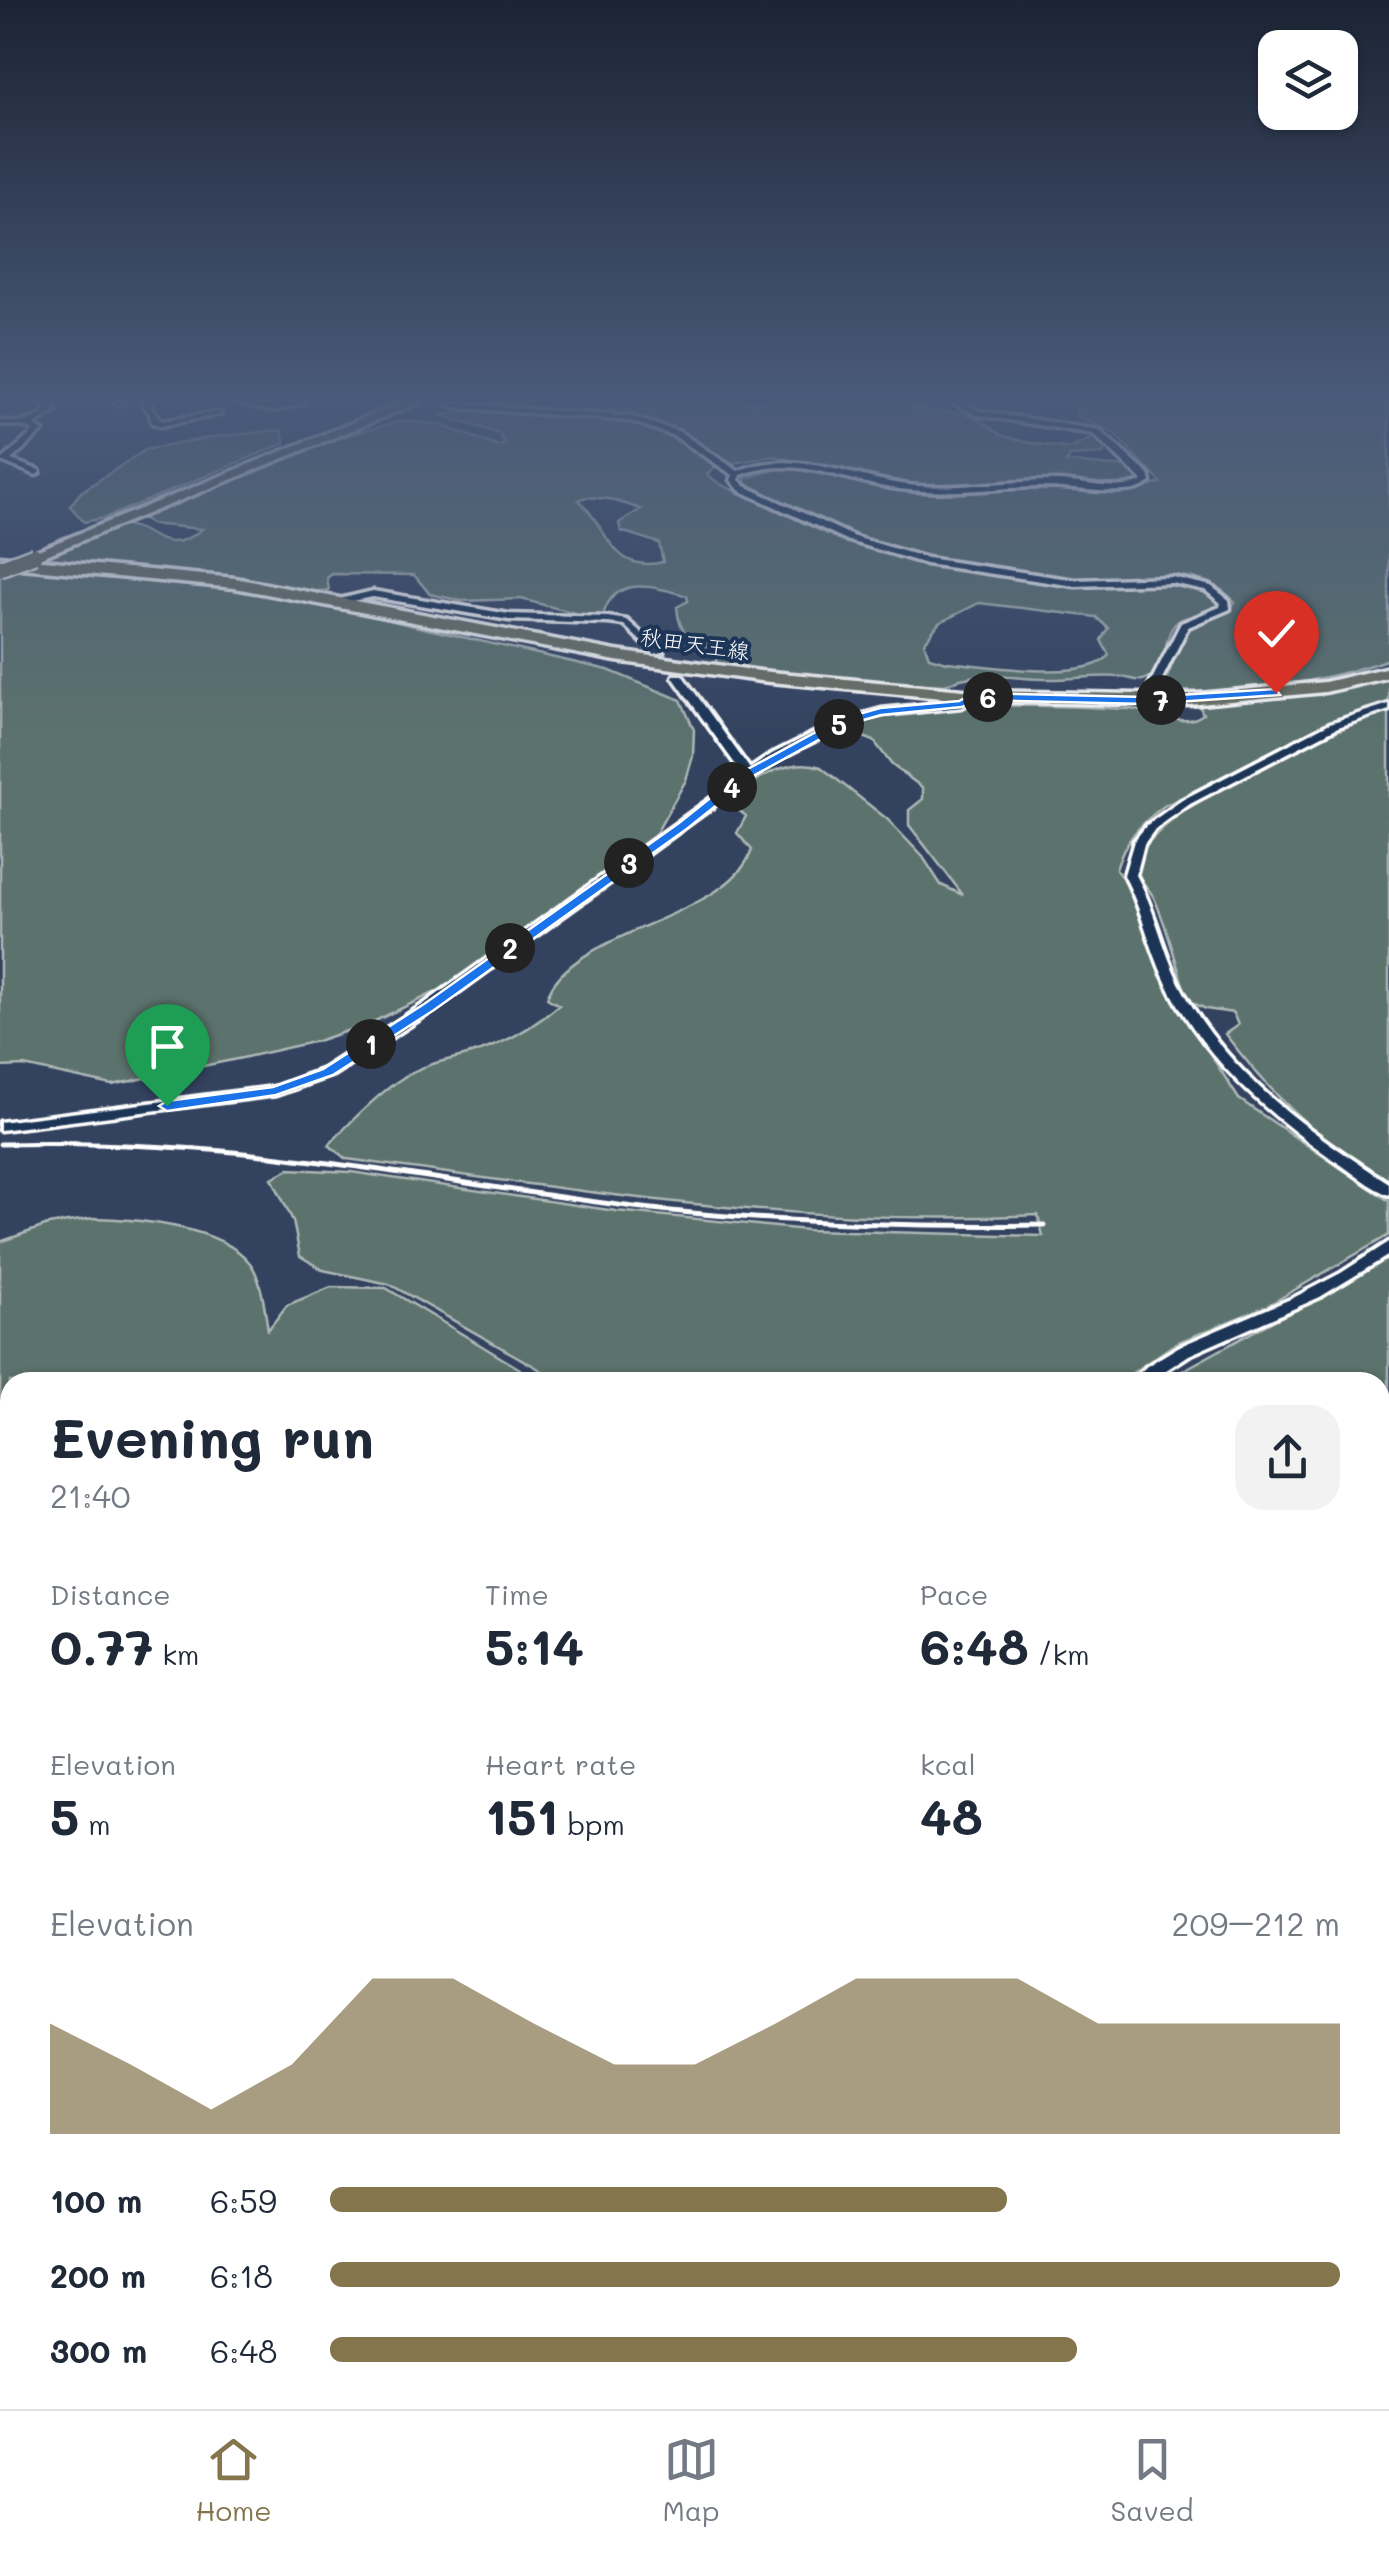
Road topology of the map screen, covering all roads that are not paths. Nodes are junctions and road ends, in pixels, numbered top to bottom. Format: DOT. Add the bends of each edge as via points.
graph roads {
  1 [pos="135,514"];
  2 [pos="798,514"];
  3 [pos="0,565"];
  4 [pos="336,601"];
  5 [pos="658,652"];
  6 [pos="1389,672"];
  7 [pos="678,677"];
  8 [pos="974,696"];
  9 [pos="1146,700"];
  10 [pos="1389,707"];
  11 [pos="748,774"];
  12 [pos="0,1126"];
  13 [pos="1389,1190"];
  14 [pos="1389,1247"];
  15 [pos="1149,1372"];
  1 -- 3 [label="main road, bridge"];
  2 -- 9 [label="street" via="926,561 1076,583 1172,580 1220,594 1225,609 1184,626"];
  3 -- 4 [label="main road, 秋田天王線" via="235,583"];
  4 -- 5 [label="street" via="373,594 509,617 608,620 627,624"];
  4 -- 8 [label="main road, 秋田天王線" via="616,656"];
  6 -- 9 [label="main road, 秋田天王線" via="1309,689"];
  7 -- 11 [label="street"];
  8 -- 9 [label="main road, 秋田天王線"];
  8 -- 11 [label="street" via="962,704 842,722"];
  10 -- 13 [label="street" via="1334,726 1186,802 1138,842 1130,874 1186,1010 1228,1064 1263,1103"];
  11 -- 12 [label="street" via="429,1007 328,1072 276,1091"];
  14 -- 15 [label="street"];
}
